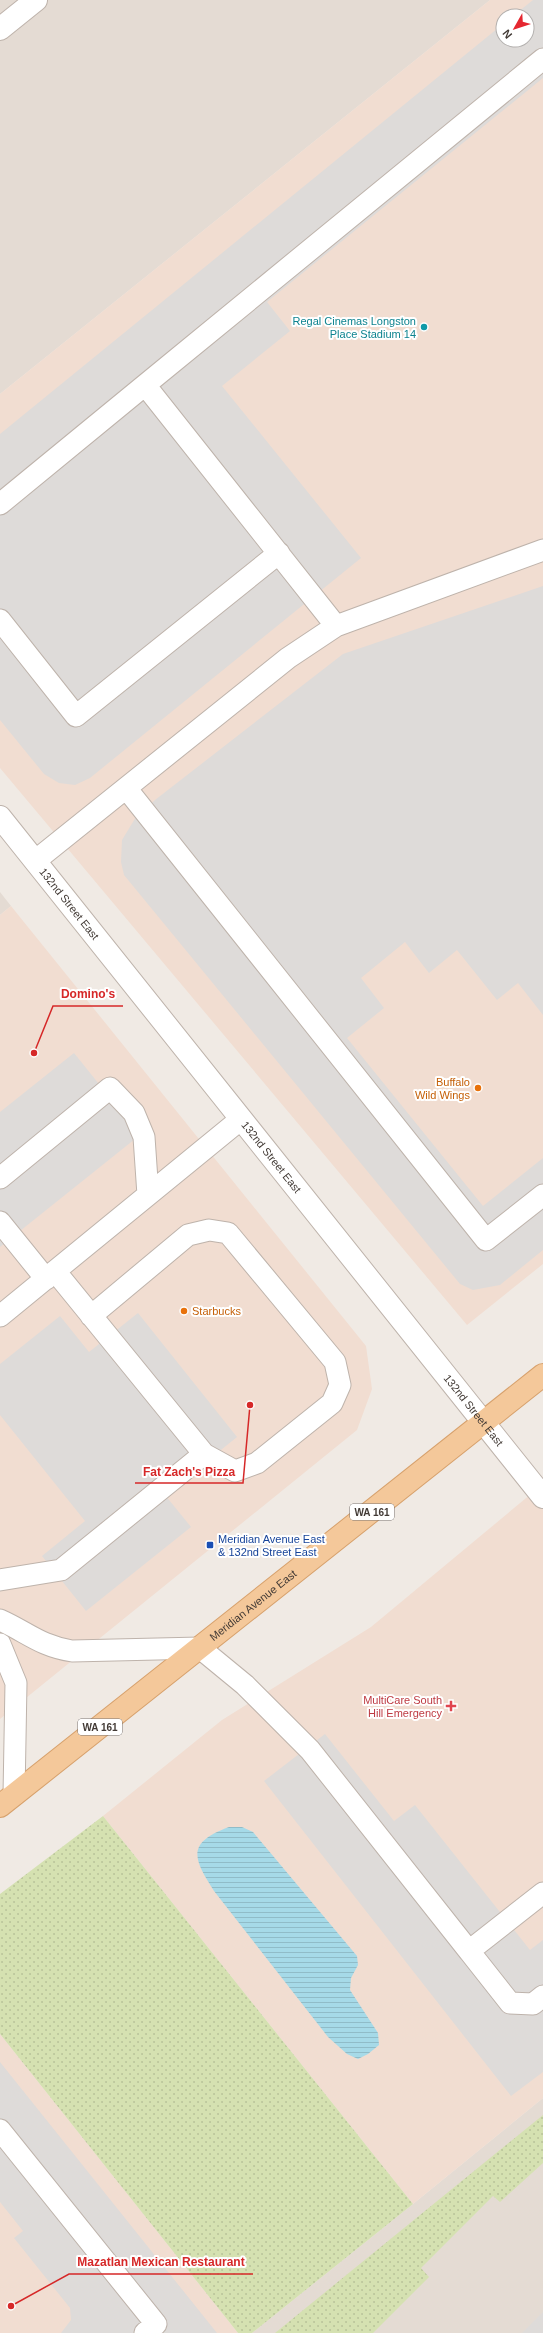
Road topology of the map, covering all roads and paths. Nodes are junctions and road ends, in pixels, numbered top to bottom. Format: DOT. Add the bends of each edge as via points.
graph roads {
  1 [pos="36,0"];
  2 [pos="0,29"];
  3 [pos="543,59"];
  4 [pos="145,385"];
  5 [pos="0,504"];
  6 [pos="543,550"];
  7 [pos="279,553"];
  8 [pos="0,620"];
  9 [pos="336,626"];
  10 [pos="126,788"];
  11 [pos="0,818"];
  12 [pos="35,861"];
  13 [pos="241,1120"];
  14 [pos="0,1178"];
  15 [pos="148,1195"];
  16 [pos="543,1195"];
  17 [pos="0,1222"];
  18 [pos="50,1275"];
  19 [pos="0,1316"];
  20 [pos="91,1316"];
  21 [pos="543,1375"];
  22 [pos="484,1423"];
  23 [pos="204,1454"];
  24 [pos="543,1497"];
  25 [pos="0,1580"];
  26 [pos="0,1620"];
  27 [pos="0,1644"];
  28 [pos="200,1648"];
  29 [pos="7,1801"];
  30 [pos="543,1893"];
  31 [pos="470,1951"];
  32 [pos="543,1996"];
  33 [pos="0,2130"];
  34 [pos="145,2333"];
  1 -- 2 [label="street"];
  3 -- 4 [label="lane"];
  4 -- 5 [label="lane"];
  4 -- 7 [label="lane"];
  6 -- 9 [label="lane"];
  7 -- 8 [label="lane" via="76,716"];
  7 -- 9 [label="lane"];
  9 -- 10 [label="lane" via="288,658"];
  10 -- 12 [label="lane"];
  10 -- 16 [label="lane" via="486,1240"];
  11 -- 12 [label="street, 132nd Street East"];
  12 -- 13 [label="street, 132nd Street East"];
  13 -- 15 [label="lane"];
  13 -- 22 [label="street, 132nd Street East"];
  14 -- 15 [label="lane" via="110,1088 134,1113 144,1137"];
  15 -- 18 [label="lane"];
  17 -- 18 [label="lane"];
  18 -- 19 [label="lane"];
  18 -- 20 [label="lane"];
  20 -- 23 [label="lane"];
  20 -- 23 [label="lane" via="188,1235 209,1230 228,1233 335,1362 340,1385 332,1402 257,1463 235,1471"];
  21 -- 22 [label="main road, Meridian Avenue East / WA 161"];
  22 -- 24 [label="street, 132nd Street East"];
  22 -- 28 [label="main road, Meridian Avenue East / WA 161"];
  23 -- 25 [label="lane" via="61,1570"];
  26 -- 28 [label="lane" via="38,1642 72,1651"];
  27 -- 29 [label="lane" via="16,1683"];
  28 -- 29 [label="main road, Meridian Avenue East / WA 161"];
  28 -- 31 [label="lane" via="245,1685 310,1750"];
  30 -- 31 [label="lane"];
  31 -- 32 [label="lane" via="510,2003 533,2004"];
  33 -- 34 [label="lane" via="156,2324"];
}
